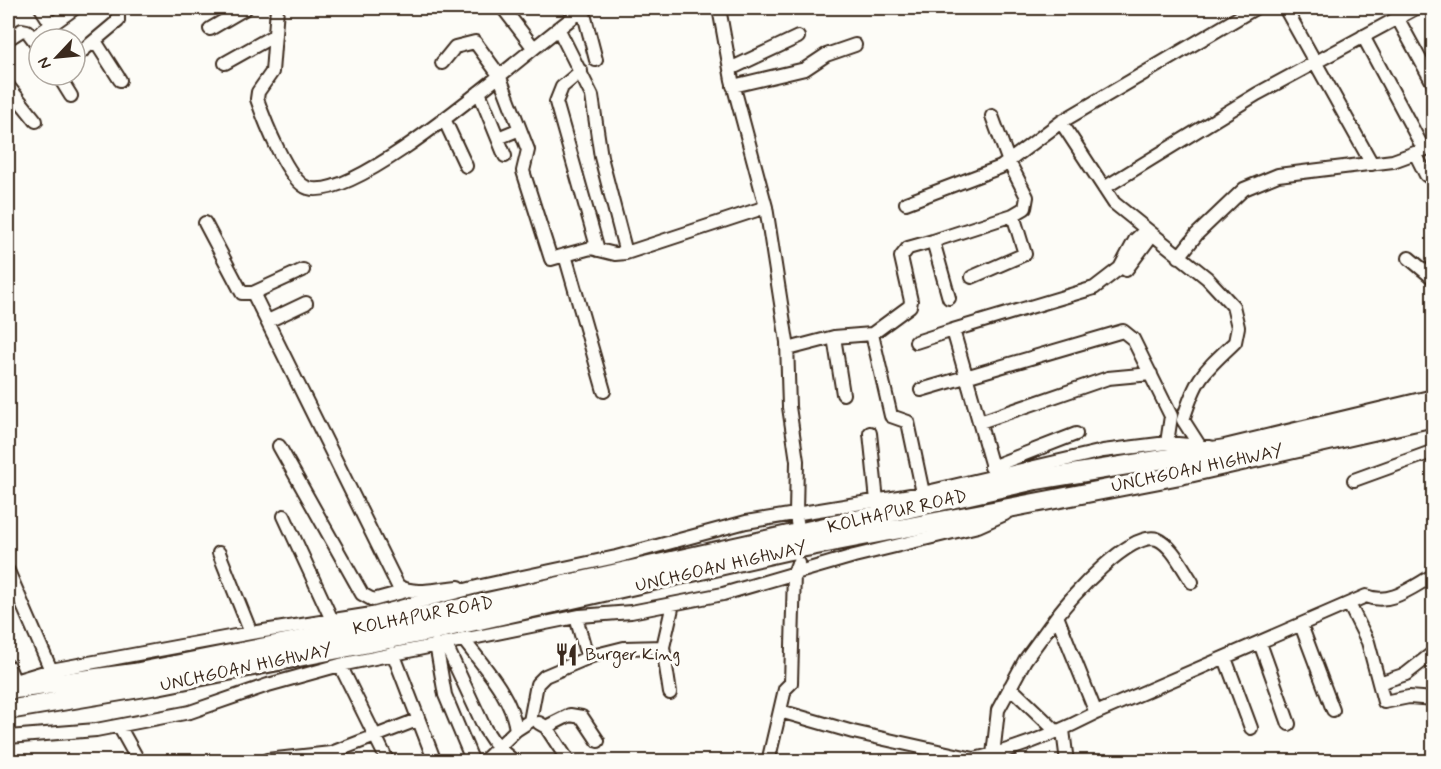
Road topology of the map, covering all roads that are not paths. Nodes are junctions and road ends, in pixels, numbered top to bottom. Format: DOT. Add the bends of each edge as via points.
graph roads {
  1 [pos="41,8"];
  2 [pos="75,8"];
  3 [pos="115,8"];
  4 [pos="246,8"];
  5 [pos="277,8"];
  6 [pos="503,8"];
  7 [pos="719,8"];
  8 [pos="1255,8"];
  9 [pos="1285,8"];
  10 [pos="1416,8"];
  11 [pos="578,10"];
  12 [pos="1398,19"];
  13 [pos="52,25"];
  14 [pos="558,28"];
  15 [pos="210,29"];
  16 [pos="27,34"];
  17 [pos="275,35"];
  18 [pos="1363,36"];
  19 [pos="798,38"];
  20 [pos="8,39"];
  21 [pos="95,41"];
  22 [pos="855,45"];
  23 [pos="87,47"];
  24 [pos="533,47"];
  25 [pos="596,60"];
  26 [pos="1315,62"];
  27 [pos="225,63"];
  28 [pos="442,63"];
  29 [pos="730,69"];
  30 [pos="581,71"];
  31 [pos="500,75"];
  32 [pos="120,80"];
  33 [pos="1434,85"];
  34 [pos="8,86"];
  35 [pos="734,86"];
  36 [pos="65,87"];
  37 [pos="479,92"];
  38 [pos="71,96"];
  39 [pos="992,116"];
  40 [pos="444,119"];
  41 [pos="36,121"];
  42 [pos="1061,122"];
  43 [pos="520,129"];
  44 [pos="498,138"];
  45 [pos="1424,150"];
  46 [pos="505,156"];
  47 [pos="1009,162"];
  48 [pos="1372,164"];
  49 [pos="466,166"];
  50 [pos="1434,180"];
  51 [pos="1104,188"];
  52 [pos="906,202"];
  53 [pos="766,207"];
  54 [pos="1013,215"];
  55 [pos="206,223"];
  56 [pos="1149,232"];
  57 [pos="933,241"];
  58 [pos="598,250"];
  59 [pos="626,253"];
  60 [pos="565,255"];
  61 [pos="1179,257"];
  62 [pos="1409,258"];
  63 [pos="303,270"];
  64 [pos="972,277"];
  65 [pos="1434,279"];
  66 [pos="253,293"];
  67 [pos="949,298"];
  68 [pos="306,303"];
  69 [pos="268,321"];
  70 [pos="953,330"];
  71 [pos="872,333"];
  72 [pos="834,337"];
  73 [pos="916,342"];
  74 [pos="788,349"];
  75 [pos="1151,374"];
  76 [pos="967,378"];
  77 [pos="921,390"];
  78 [pos="604,391"];
  79 [pos="843,394"];
  80 [pos="1434,399"];
  81 [pos="1434,417"];
  82 [pos="1183,420"];
  83 [pos="980,422"];
  84 [pos="870,433"];
  85 [pos="1077,434"];
  86 [pos="1172,443"];
  87 [pos="279,446"];
  88 [pos="1199,446"];
  89 [pos="1225,449"];
  90 [pos="1434,451"];
  91 [pos="992,471"];
  92 [pos="1354,480"];
  93 [pos="923,493"];
  94 [pos="877,501"];
  95 [pos="1025,505"];
  96 [pos="796,514"];
  97 [pos="284,516"];
  98 [pos="798,529"];
  99 [pos="219,553"];
  100 [pos="796,568"];
  101 [pos="8,572"];
  102 [pos="1434,575"];
  103 [pos="1192,582"];
  104 [pos="481,586"];
  105 [pos="406,591"];
  106 [pos="673,604"];
  107 [pos="1349,604"];
  108 [pos="1057,616"];
  109 [pos="576,617"];
  110 [pos="332,620"];
  111 [pos="1301,625"];
  112 [pos="251,633"];
  113 [pos="463,639"];
  114 [pos="441,643"];
  115 [pos="1260,643"];
  116 [pos="663,647"];
  117 [pos="585,649"];
  118 [pos="1434,652"];
  119 [pos="393,653"];
  120 [pos="1225,657"];
  121 [pos="340,665"];
  122 [pos="8,666"];
  123 [pos="51,670"];
  124 [pos="1379,683"];
  125 [pos="10,684"];
  126 [pos="1010,687"];
  127 [pos="670,693"];
  128 [pos="1434,699"];
  129 [pos="8,710"];
  130 [pos="1333,710"];
  131 [pos="780,711"];
  132 [pos="1096,713"];
  133 [pos="417,720"];
  134 [pos="530,721"];
  135 [pos="1289,724"];
  136 [pos="119,726"];
  137 [pos="546,727"];
  138 [pos="1251,729"];
  139 [pos="516,730"];
  140 [pos="1060,731"];
  141 [pos="374,736"];
  142 [pos="8,737"];
  143 [pos="598,741"];
  144 [pos="497,747"];
  145 [pos="993,755"];
  146 [pos="267,760"];
  147 [pos="139,762"];
  148 [pos="388,762"];
  149 [pos="435,762"];
  150 [pos="473,762"];
  151 [pos="483,762"];
  152 [pos="515,762"];
  153 [pos="569,762"];
  154 [pos="768,762"];
  155 [pos="1067,762"];
  1 -- 13 [label="street"];
  2 -- 13 [label="street"];
  3 -- 21 [label="street" via="118,21"];
  4 -- 15 [label="street"];
  5 -- 17 [label="street"];
  6 -- 24 [label="street"];
  7 -- 29 [label="street"];
  8 -- 42 [label="street"];
  9 -- 26 [label="street"];
  10 -- 12 [label="street"];
  11 -- 14 [label="street"];
  11 -- 25 [label="street"];
  12 -- 18 [label="street"];
  12 -- 33 [label="street"];
  14 -- 24 [label="street"];
  14 -- 30 [label="street"];
  16 -- 20 [label="street" via="22,30"];
  17 -- 27 [label="street"];
  17 -- 40 [label="street" via="272,72 257,99 274,143 305,188 317,190 359,175"];
  18 -- 26 [label="street"];
  18 -- 45 [label="street"];
  19 -- 29 [label="street"];
  21 -- 23 [label="street"];
  21 -- 32 [label="street"];
  22 -- 35 [label="street" via="826,55 805,69"];
  24 -- 31 [label="street"];
  26 -- 48 [label="street"];
  26 -- 51 [label="street"];
  28 -- 31 [label="street" via="455,47 476,42"];
  29 -- 35 [label="street"];
  30 -- 58 [label="street" via="558,93 556,108"];
  30 -- 59 [label="street" via="592,96"];
  31 -- 37 [label="street"];
  31 -- 43 [label="street"];
  34 -- 41 [label="street"];
  35 -- 53 [label="street"];
  36 -- 38 [label="street"];
  37 -- 40 [label="street"];
  37 -- 44 [label="street"];
  39 -- 47 [label="street"];
  40 -- 49 [label="street"];
  42 -- 47 [label="street"];
  42 -- 51 [label="street"];
  43 -- 44 [label="street"];
  43 -- 60 [label="street" via="528,150 523,171 551,259"];
  44 -- 46 [label="street"];
  45 -- 48 [label="street"];
  45 -- 50 [label="street" via="1426,175"];
  47 -- 52 [label="street"];
  47 -- 54 [label="street" via="1028,202"];
  48 -- 61 [label="street" via="1278,175 1244,189"];
  51 -- 56 [label="street" via="1114,203"];
  53 -- 59 [label="street"];
  53 -- 74 [label="street"];
  54 -- 57 [label="street"];
  54 -- 64 [label="street" via="1025,254"];
  55 -- 66 [label="street" via="238,289"];
  56 -- 61 [label="street"];
  56 -- 70 [label="street" via="1126,270 1087,291"];
  57 -- 67 [label="street"];
  57 -- 71 [label="street" via="903,252 910,306"];
  58 -- 59 [label="street"];
  58 -- 60 [label="street" via="591,248"];
  60 -- 78 [label="street"];
  61 -- 82 [label="street" via="1207,278 1233,306 1238,327 1235,342 1204,370 1192,390"];
  62 -- 65 [label="street"];
  63 -- 66 [label="street"];
  66 -- 69 [label="street"];
  68 -- 69 [label="street"];
  69 -- 105 [label="street" via="398,586"];
  70 -- 73 [label="street"];
  70 -- 76 [label="street"];
  71 -- 72 [label="street"];
  71 -- 93 [label="street" via="891,416 908,422"];
  72 -- 74 [label="street"];
  72 -- 79 [label="street"];
  74 -- 96 [label="street" via="789,407 797,461"];
  75 -- 76 [label="street" via="1133,339 1123,331"];
  75 -- 83 [label="street" via="1108,378"];
  75 -- 86 [label="street" via="1171,416"];
  76 -- 77 [label="street"];
  76 -- 83 [label="street"];
  80 -- 89 [label="highway, KOLHAPUR ROAD"];
  81 -- 95 [label="highway, UNCHGOAN HIGHWAY" via="1180,475"];
  82 -- 86 [label="street"];
  82 -- 88 [label="street"];
  83 -- 91 [label="street"];
  84 -- 94 [label="street"];
  85 -- 91 [label="street"];
  86 -- 88 [label="street"];
  86 -- 91 [label="street"];
  87 -- 105 [label="street" via="362,594 373,600"];
  88 -- 89 [label="street"];
  89 -- 125 [label="highway, KOLHAPUR ROAD" via="1036,480 445,612 134,673"];
  90 -- 92 [label="street"];
  91 -- 93 [label="street"];
  93 -- 94 [label="street"];
  94 -- 96 [label="street"];
  95 -- 100 [label="street" via="978,526"];
  95 -- 129 [label="highway, UNCHGOAN HIGHWAY" via="785,551 435,630"];
  96 -- 98 [label="street"];
  96 -- 104 [label="street" via="746,522 605,560"];
  97 -- 110 [label="street"];
  99 -- 112 [label="street"];
  100 -- 106 [label="street" via="723,594"];
  100 -- 131 [label="street" via="791,683 785,689"];
  101 -- 123 [label="street"];
  102 -- 107 [label="street" via="1387,601 1366,596"];
  103 -- 108 [label="street" via="1168,548 1157,539 1145,539 1099,568"];
  104 -- 105 [label="street"];
  104 -- 110 [label="street" via="383,612"];
  106 -- 109 [label="street"];
  106 -- 116 [label="street"];
  107 -- 111 [label="street"];
  107 -- 124 [label="street" via="1368,642"];
  108 -- 126 [label="street"];
  108 -- 132 [label="street"];
  109 -- 113 [label="street"];
  109 -- 117 [label="street"];
  110 -- 112 [label="street"];
  111 -- 115 [label="street"];
  111 -- 130 [label="street"];
  112 -- 123 [label="street"];
  113 -- 114 [label="street"];
  113 -- 139 [label="street" via="503,694"];
  114 -- 119 [label="street"];
  114 -- 144 [label="street"];
  114 -- 150 [label="street" via="450,712"];
  115 -- 120 [label="street"];
  115 -- 135 [label="street"];
  116 -- 127 [label="street"];
  116 -- 134 [label="street" via="624,648 545,676 537,684"];
  118 -- 124 [label="street" via="1406,674"];
  119 -- 121 [label="street"];
  119 -- 133 [label="street"];
  120 -- 132 [label="street"];
  120 -- 138 [label="street"];
  121 -- 136 [label="street" via="190,712"];
  121 -- 141 [label="street"];
  122 -- 125 [label="street"];
  123 -- 125 [label="street"];
  124 -- 128 [label="street" via="1384,702 1409,697"];
  126 -- 140 [label="street"];
  126 -- 145 [label="street" via="998,710"];
  131 -- 145 [label="street" via="932,752 974,759"];
  131 -- 154 [label="street"];
  132 -- 140 [label="street"];
  133 -- 141 [label="street"];
  133 -- 149 [label="street"];
  134 -- 137 [label="street"];
  134 -- 139 [label="street"];
  136 -- 142 [label="street"];
  136 -- 147 [label="street"];
  137 -- 143 [label="street" via="570,715 582,717"];
  137 -- 153 [label="street"];
  139 -- 144 [label="street"];
  140 -- 145 [label="street"];
  140 -- 155 [label="street"];
  141 -- 146 [label="street" via="316,756"];
  141 -- 148 [label="street"];
  144 -- 151 [label="street"];
  144 -- 152 [label="street"];
}
